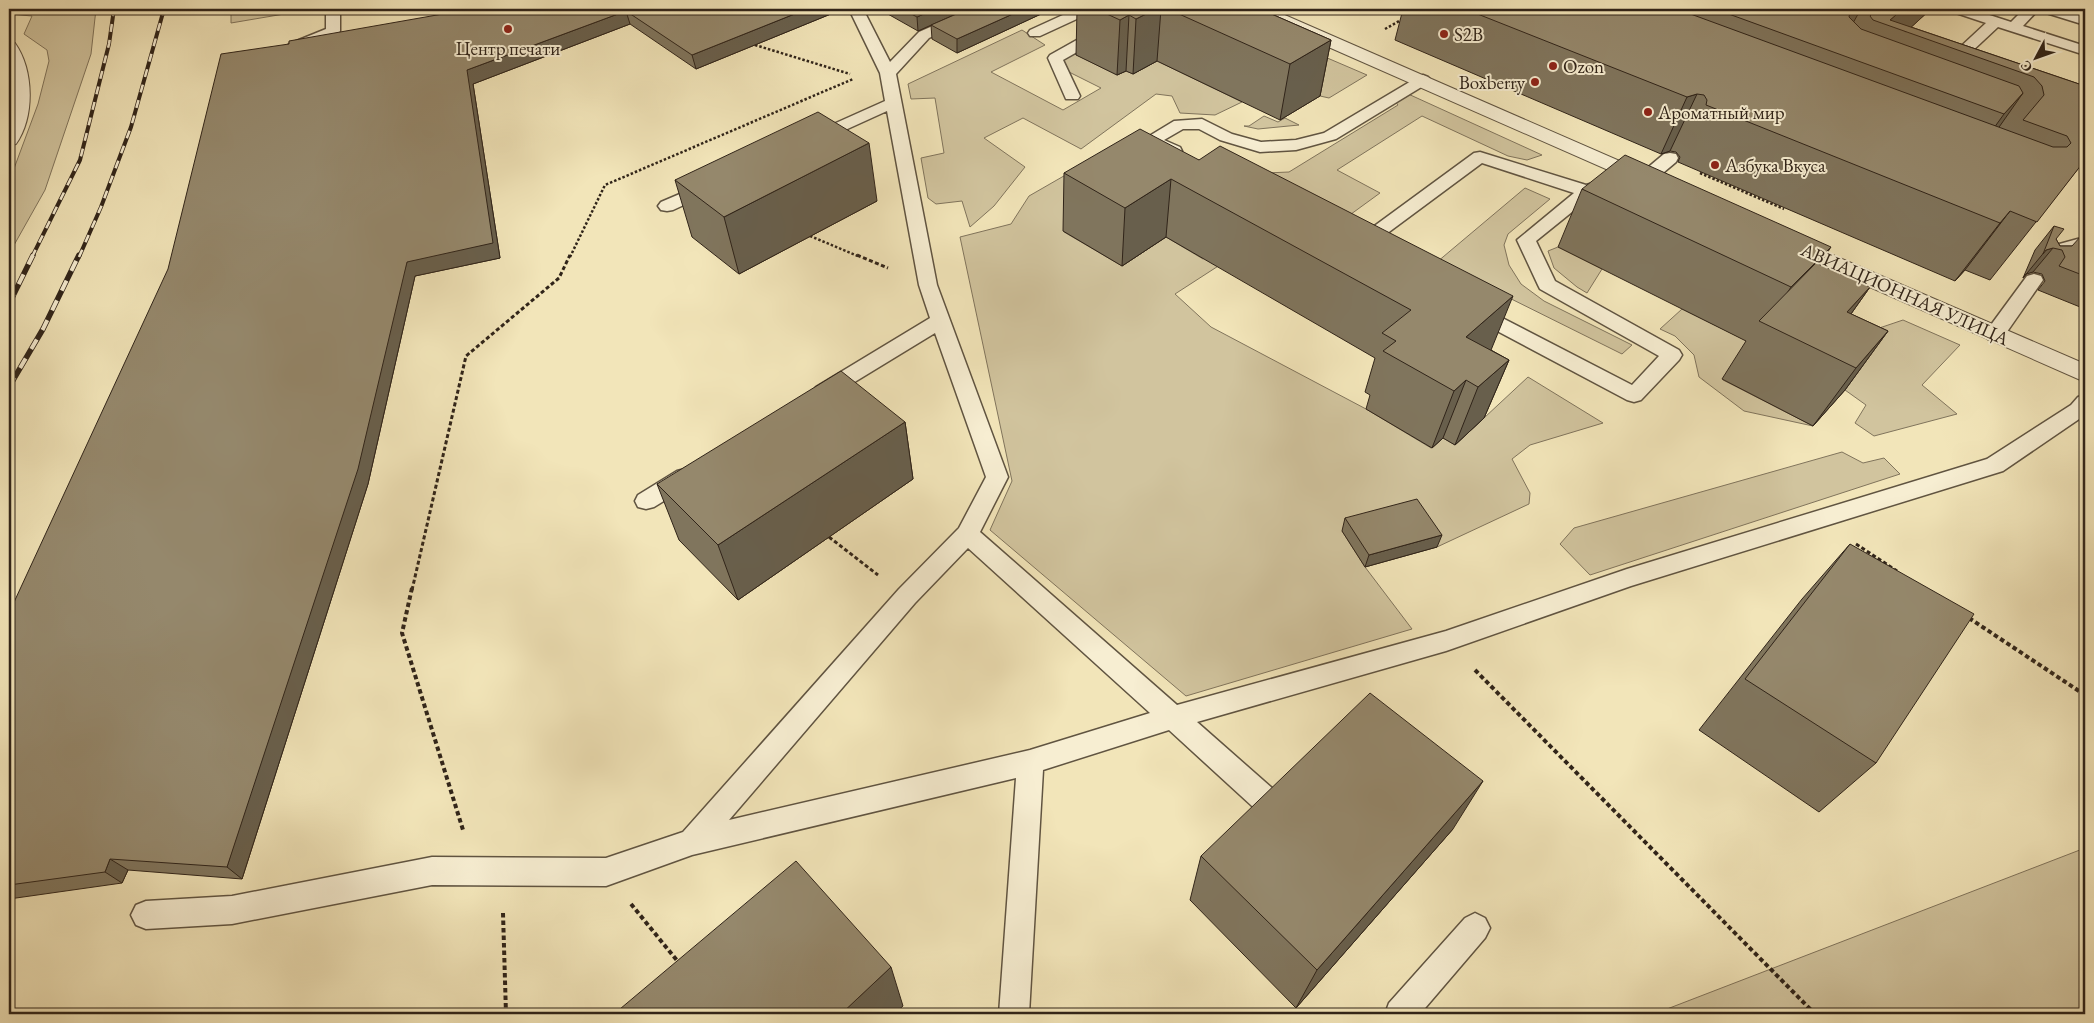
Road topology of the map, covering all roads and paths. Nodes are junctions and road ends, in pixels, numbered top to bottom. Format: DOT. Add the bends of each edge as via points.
graph roads {
  1 [pos="333,9"];
  2 [pos="856,9"];
  3 [pos="982,9"];
  4 [pos="1087,9"];
  5 [pos="1142,9"];
  6 [pos="1257,9"];
  7 [pos="1958,9"];
  8 [pos="2032,9"];
  9 [pos="2048,9"];
  10 [pos="1405,17"];
  11 [pos="2085,20"];
  12 [pos="1996,21"];
  13 [pos="2014,27"];
  14 [pos="1383,30"];
  15 [pos="1035,33"];
  16 [pos="755,44"];
  17 [pos="9,47"];
  18 [pos="286,51"];
  19 [pos="2085,51"];
  20 [pos="1966,72"];
  21 [pos="888,73"];
  22 [pos="1423,80"];
  23 [pos="1072,96"];
  24 [pos="893,102"];
  25 [pos="9,140"];
  26 [pos="802,144"];
  27 [pos="1186,158"];
  28 [pos="1669,159"];
  29 [pos="1621,168"];
  30 [pos="721,181"];
  31 [pos="1654,183"];
  32 [pos="1587,191"];
  33 [pos="667,206"];
  34 [pos="1785,210"];
  35 [pos="1772,235"];
  36 [pos="810,236"];
  37 [pos="1343,236"];
  38 [pos="2085,242"];
  39 [pos="2047,264"];
  40 [pos="2034,280"];
  41 [pos="928,285"];
  42 [pos="1455,301"];
  43 [pos="942,320"];
  44 [pos="1995,334"];
  45 [pos="2085,374"];
  46 [pos="2085,402"];
  47 [pos="807,403"];
  48 [pos="706,465"];
  49 [pos="646,501"];
  50 [pos="1818,519"];
  51 [pos="967,534"];
  52 [pos="829,537"];
  53 [pos="1902,574"];
  54 [pos="907,596"];
  55 [pos="1968,618"];
  56 [pos="1446,641"];
  57 [pos="2085,695"];
  58 [pos="1172,718"];
  59 [pos="1030,762"];
  60 [pos="1262,797"];
  61 [pos="692,842"];
  62 [pos="489,872"];
  63 [pos="606,872"];
  64 [pos="146,915"];
  65 [pos="1475,928"];
  66 [pos="684,968"];
  67 [pos="506,1014"];
  68 [pos="1014,1014"];
  69 [pos="1400,1014"];
  70 [pos="1815,1014"];
  1 -- 18 [label="lane" via="333,30"];
  2 -- 21 [label="lane"];
  3 -- 21 [label="lane" via="924,35"];
  4 -- 15 [label="lane"];
  5 -- 23 [label="lane" via="1054,58"];
  6 -- 22 [label="street"];
  7 -- 12 [label="lane"];
  8 -- 13 [label="lane"];
  9 -- 11 [label="lane"];
  10 -- 14 [label="path"];
  12 -- 13 [label="lane"];
  12 -- 20 [label="lane" via="1942,70"];
  13 -- 19 [label="lane"];
  16 -- 62 [label="path" via="859,76 605,184 559,278 466,356 402,633"];
  17 -- 25 [label="street" via="20,69 21,87"];
  21 -- 24 [label="lane"];
  22 -- 27 [label="lane" via="1330,136 1296,145 1260,147 1226,137 1202,124 1180,124 1152,140"];
  22 -- 29 [label="street"];
  24 -- 26 [label="lane"];
  24 -- 41 [label="lane"];
  28 -- 31 [label="lane"];
  28 -- 34 [label="path"];
  29 -- 31 [label="street"];
  29 -- 32 [label="lane" via="1604,184"];
  30 -- 33 [label="lane"];
  32 -- 37 [label="lane" via="1480,157 1360,245"];
  32 -- 42 [label="lane" via="1526,240 1547,285 1672,355 1634,395"];
  35 -- 44 [label="street, АВИАЦИОННАЯ УЛИЦА"];
  36 -- 41 [label="path"];
  38 -- 39 [label="lane" via="2058,250"];
  40 -- 44 [label="lane"];
  41 -- 43 [label="lane"];
  43 -- 47 [label="lane"];
  43 -- 51 [label="lane" via="997,477"];
  44 -- 45 [label="street, АВИАЦИОННАЯ УЛИЦА"];
  46 -- 50 [label="lane" via="2078,410 1995,465"];
  48 -- 49 [label="lane"];
  50 -- 53 [label="path"];
  50 -- 56 [label="lane" via="1627,578"];
  51 -- 54 [label="lane"];
  51 -- 58 [label="lane"];
  52 -- 54 [label="path"];
  54 -- 61 [label="lane"];
  55 -- 57 [label="path"];
  56 -- 58 [label="lane"];
  56 -- 70 [label="path"];
  58 -- 59 [label="lane"];
  58 -- 60 [label="lane"];
  59 -- 61 [label="lane"];
  59 -- 68 [label="lane"];
  61 -- 63 [label="lane"];
  62 -- 63 [label="lane"];
  62 -- 64 [label="lane" via="432,871 232,910"];
  62 -- 67 [label="path"];
  63 -- 66 [label="path"];
  65 -- 69 [label="lane"];
}
